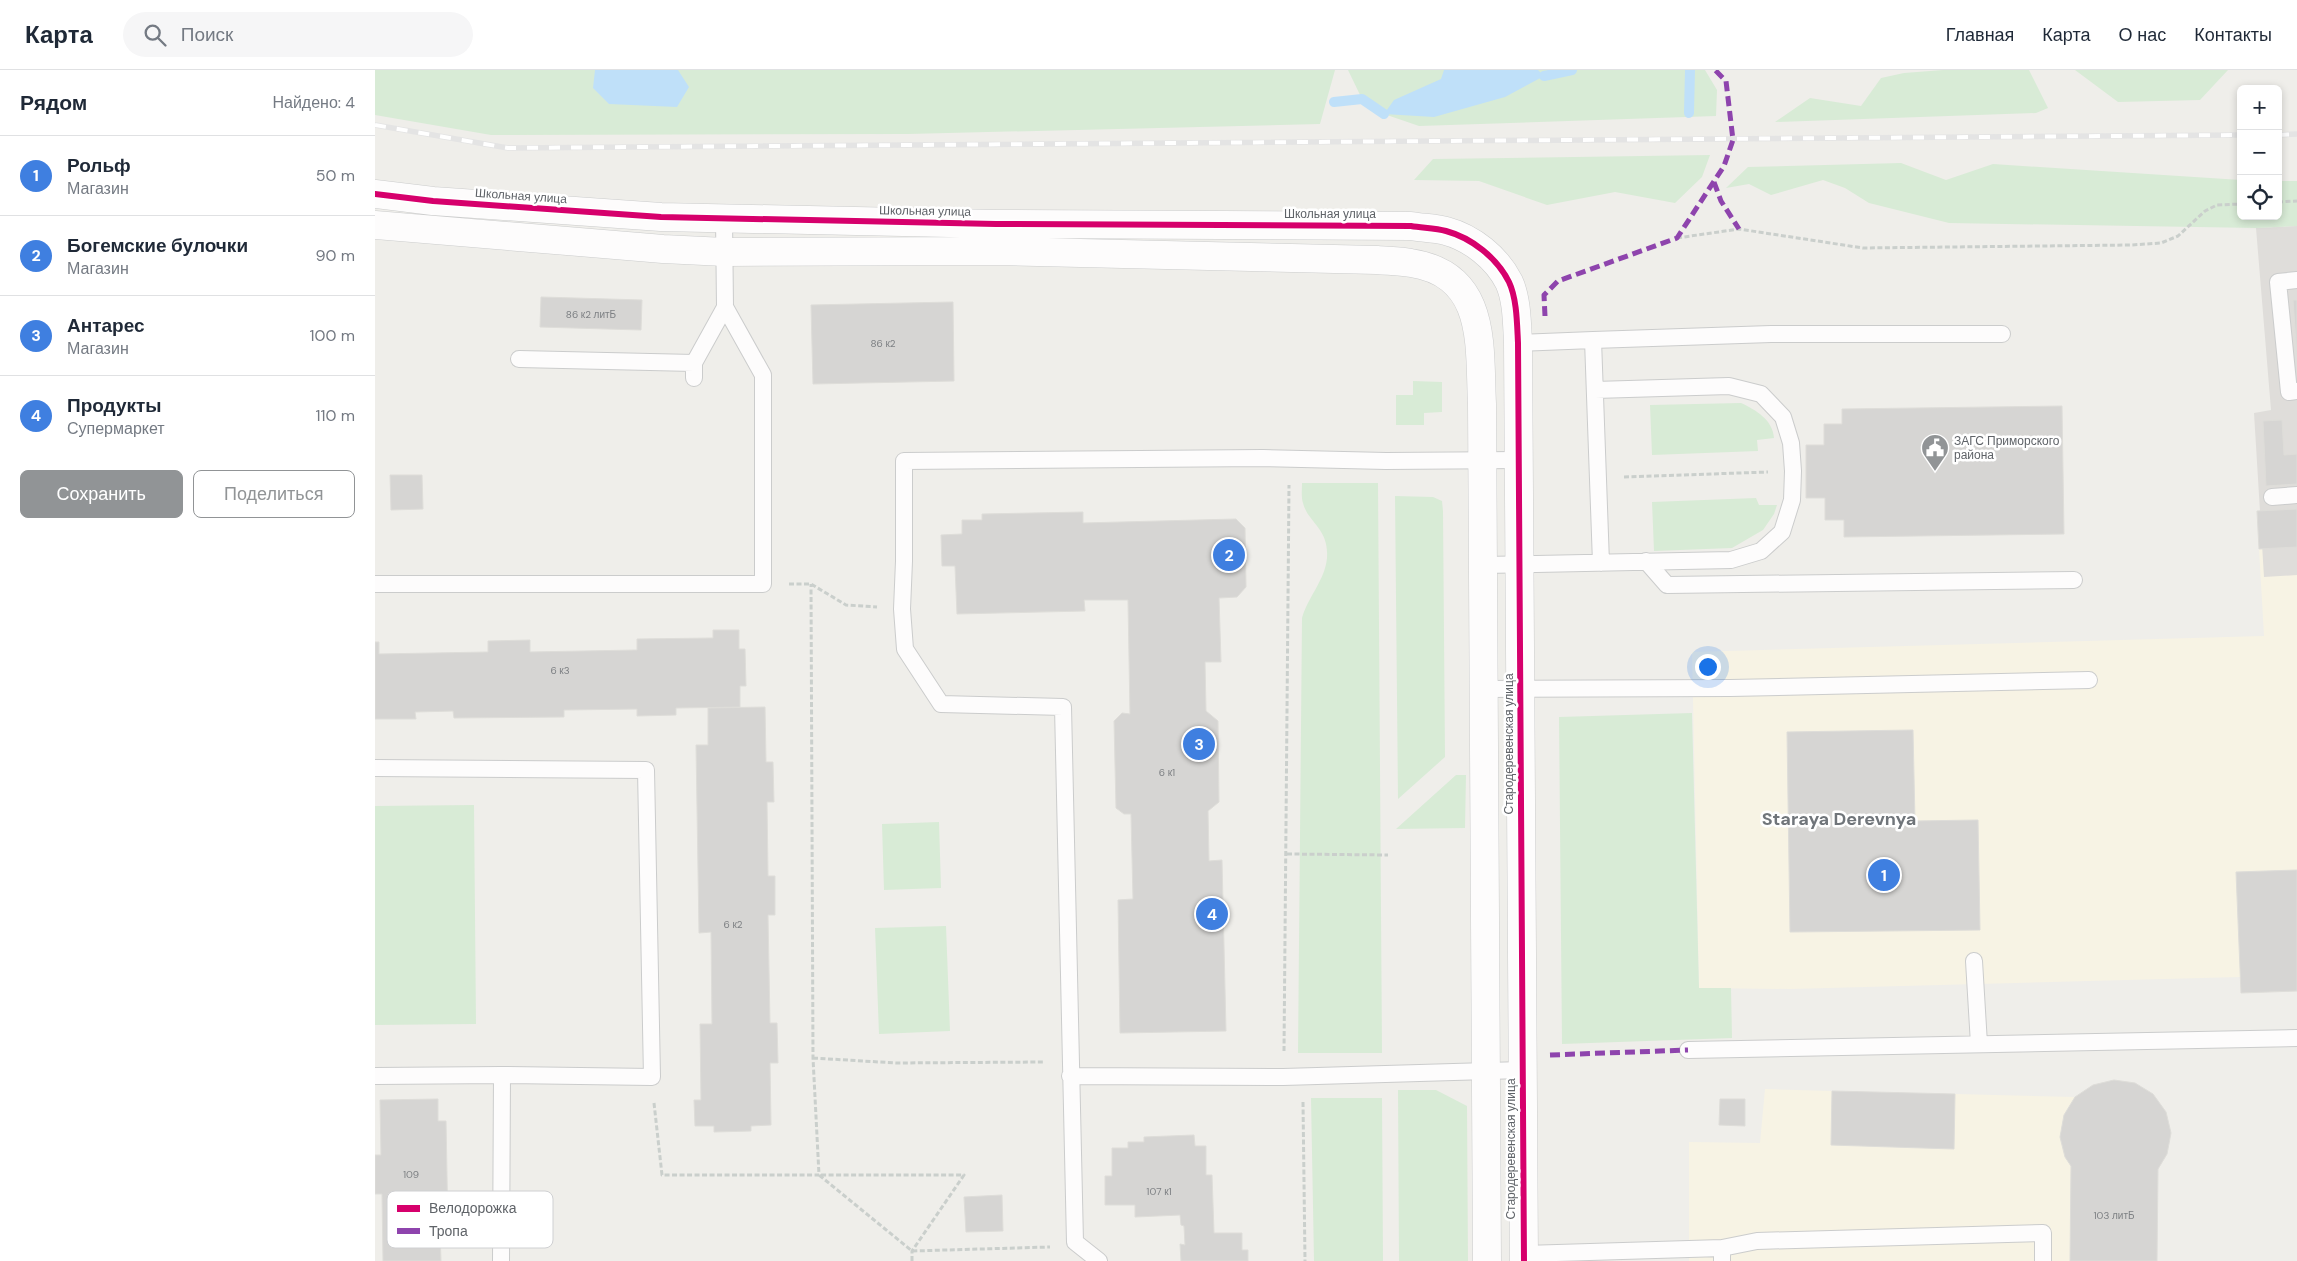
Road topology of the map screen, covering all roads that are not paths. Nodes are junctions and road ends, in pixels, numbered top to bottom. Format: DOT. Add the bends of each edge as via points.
graph roads {
  1 [pos="375,194"];
  2 [pos="724,218"];
  3 [pos="375,225"];
  4 [pos="1472,243"];
  5 [pos="725,252"];
  6 [pos="2297,280"];
  7 [pos="725,307"];
  8 [pos="2002,334"];
  9 [pos="1593,340"];
  10 [pos="1518,343"];
  11 [pos="519,359"];
  12 [pos="1595,390"];
  13 [pos="2297,391"];
  14 [pos="1519,460"];
  15 [pos="1483,461"];
  16 [pos="2297,495"];
  17 [pos="2272,497"];
  18 [pos="1646,561"];
  19 [pos="1601,563"];
  20 [pos="1483,565"];
  21 [pos="1519,566"];
  22 [pos="2074,580"];
  23 [pos="375,584"];
  24 [pos="2089,680"];
  25 [pos="1484,689"];
  26 [pos="1520,689"];
  27 [pos="375,768"];
  28 [pos="1975,961"];
  29 [pos="2297,1038"];
  30 [pos="1979,1044"];
  31 [pos="1687,1050"];
  32 [pos="1522,1070"];
  33 [pos="1486,1071"];
  34 [pos="375,1076"];
  35 [pos="502,1076"];
  36 [pos="1071,1076"];
  37 [pos="501,1191"];
  38 [pos="501,1248"];
  39 [pos="1722,1254"];
  40 [pos="1523,1257"];
  41 [pos="501,1261"];
  42 [pos="1099,1261"];
  43 [pos="1487,1261"];
  44 [pos="2043,1261"];
  1 -- 2 [label="street, Школьная улица" via="651,217"];
  2 -- 4 [label="street, Школьная улица" via="1005,224 1411,226 1446,231"];
  2 -- 5 [label="lane"];
  3 -- 5 [label="street"];
  4 -- 10 [label="street, Стародеревенская улица" via="1495,259 1510,284"];
  5 -- 7 [label="lane"];
  5 -- 15 [label="street, Стародеревенская улица" via="1000,251 1412,263 1448,277 1474,309 1479,326"];
  6 -- 13 [label="lane" via="2278,282 2289,392"];
  7 -- 11 [label="lane" via="694,371"];
  7 -- 23 [label="lane" via="763,375 763,584"];
  8 -- 9 [label="lane" via="1771,334"];
  9 -- 10 [label="lane"];
  9 -- 12 [label="lane"];
  10 -- 14 [label="street, Стародеревенская улица"];
  12 -- 18 [label="lane" via="1729,386 1761,394 1783,417 1791,443 1792,500 1782,532 1761,551 1731,560"];
  12 -- 19 [label="lane"];
  14 -- 15 [label="lane"];
  14 -- 21 [label="street, Стародеревенская улица"];
  15 -- 20 [label="street, Стародеревенская улица"];
  15 -- 36 [label="lane" via="1289,458 904,461 902,608 905,649 941,704 1063,707"];
  16 -- 17 [label="lane"];
  18 -- 19 [label="lane"];
  18 -- 22 [label="lane" via="1667,585"];
  19 -- 21 [label="lane"];
  20 -- 21 [label="lane"];
  20 -- 25 [label="street, Стародеревенская улица"];
  21 -- 26 [label="street, Стародеревенская улица"];
  24 -- 26 [label="lane"];
  25 -- 26 [label="lane"];
  25 -- 33 [label="street, Стародеревенская улица"];
  26 -- 32 [label="street, Стародеревенская улица"];
  27 -- 35 [label="lane" via="646,770 652,1078"];
  28 -- 30 [label="lane"];
  29 -- 30 [label="lane"];
  30 -- 31 [label="lane"];
  32 -- 33 [label="lane"];
  32 -- 40 [label="street, Стародеревенская улица"];
  33 -- 36 [label="lane" via="1283,1077"];
  33 -- 43 [label="street, Стародеревенская улица"];
  34 -- 35 [label="lane"];
  35 -- 37 [label="lane"];
  36 -- 42 [label="lane" via="1075,1242"];
  38 -- 41 [label="lane"];
  39 -- 40 [label="lane"];
  39 -- 44 [label="lane" via="1757,1241 2043,1233"];
}
